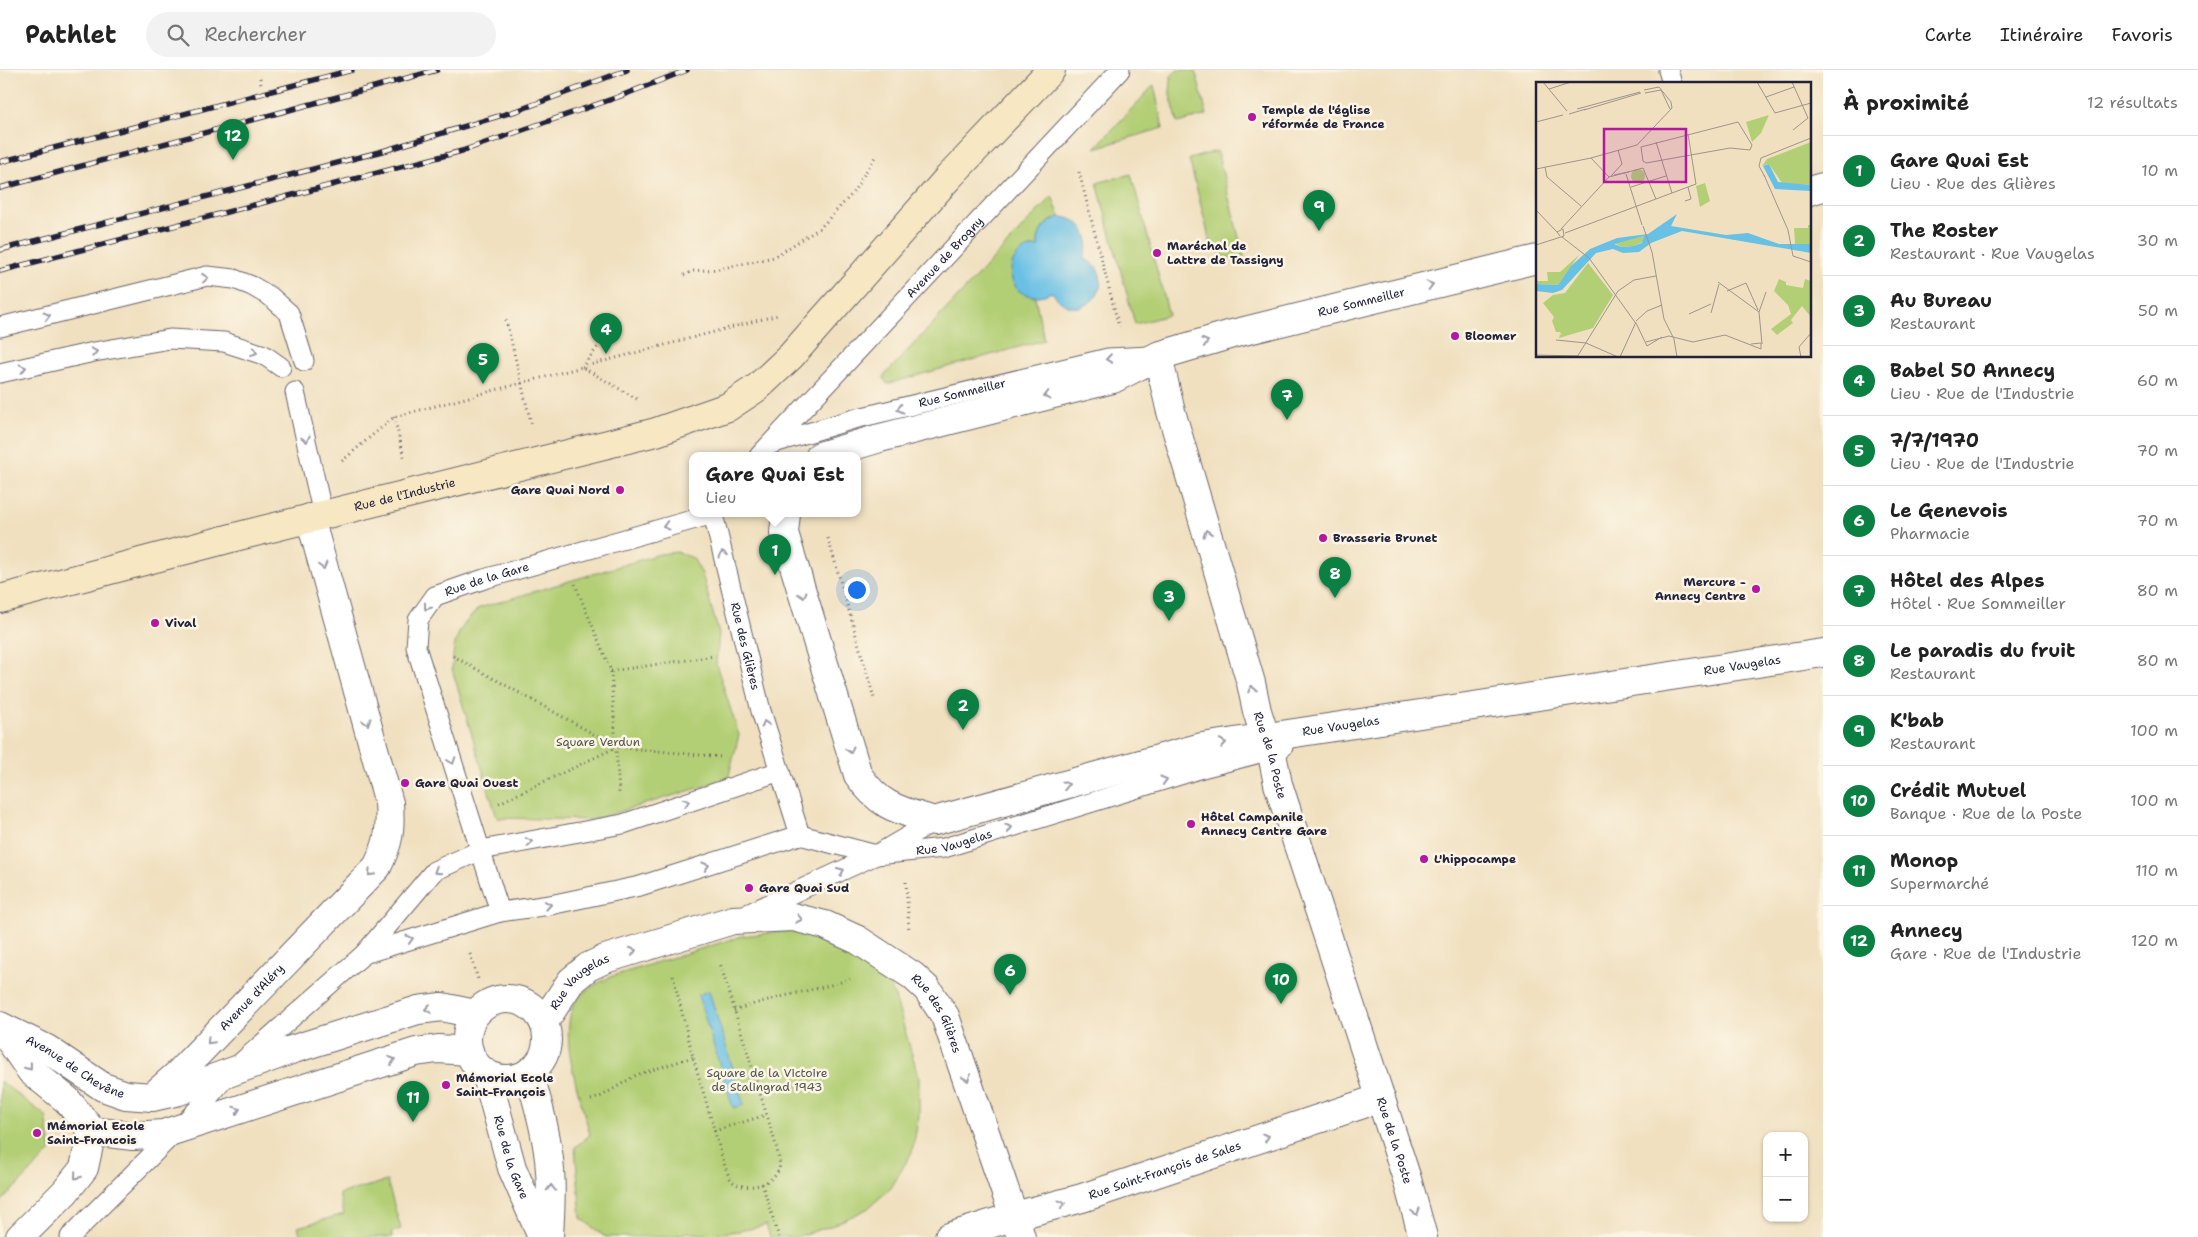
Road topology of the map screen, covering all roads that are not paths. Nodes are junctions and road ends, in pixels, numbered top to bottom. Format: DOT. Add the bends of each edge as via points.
graph roads {
  1 [pos="1051,70"];
  2 [pos="1120,70"];
  3 [pos="1823,187"];
  4 [pos="1810,190"];
  5 [pos="1536,259"];
  6 [pos="0,328"];
  7 [pos="1158,356"];
  8 [pos="304,361"];
  9 [pos="281,367"];
  10 [pos="0,373"];
  11 [pos="295,392"];
  12 [pos="764,450"];
  13 [pos="833,452"];
  14 [pos="316,517"];
  15 [pos="702,517"];
  16 [pos="714,517"];
  17 [pos="786,517"];
  18 [pos="0,599"];
  19 [pos="1823,653"];
  20 [pos="1823,664"];
  21 [pos="1268,743"];
  22 [pos="780,770"];
  23 [pos="934,821"];
  24 [pos="800,835"];
  25 [pos="481,850"];
  26 [pos="883,854"];
  27 [pos="500,912"];
  28 [pos="733,920"];
  29 [pos="364,954"];
  30 [pos="481,1009"];
  31 [pos="544,1022"];
  32 [pos="1,1027"];
  33 [pos="469,1050"];
  34 [pos="529,1072"];
  35 [pos="486,1073"];
  36 [pos="228,1074"];
  37 [pos="152,1097"];
  38 [pos="1381,1098"];
  39 [pos="92,1131"];
  40 [pos="174,1131"];
  41 [pos="1018,1227"];
  42 [pos="24,1236"];
  43 [pos="70,1237"];
  44 [pos="542,1237"];
  45 [pos="549,1237"];
  46 [pos="948,1237"];
  47 [pos="1423,1237"];
  1 -- 14 [label="street, Rue de l'Industrie" via="948,178 791,356 758,387 728,408 656,432"];
  2 -- 12 [label="lane, Avenue de Brogny"];
  3 -- 4 [label="street"];
  7 -- 5 [label="street, Rue Sommeiller, one-way" via="1232,334"];
  6 -- 8 [label="lane, one-way" via="207,276 234,279 271,297 289,313"];
  7 -- 12 [label="lane, Rue Sommeiller, one-way" via="1108,358 854,419"];
  7 -- 13 [label="street, Rue Sommeiller, one-way" via="1113,379"];
  21 -- 7 [label="street, Rue de la Poste, one-way" via="1170,408"];
  10 -- 9 [label="lane, one-way" via="170,339 224,342 264,355"];
  11 -- 14 [label="lane, one-way"];
  14 -- 18 [label="street, Rue de l'Industrie"];
  14 -- 37 [label="street, Avenue d'Aléry, one-way" via="389,803 391,830 386,849 377,867 178,1074"];
  15 -- 25 [label="lane, Rue de la Gare, one-way" via="435,596 418,620 416,647"];
  22 -- 16 [label="lane, Rue des Glières, one-way" via="761,711"];
  17 -- 23 [label="street, one-way" via="784,534 858,775 869,792 891,807"];
  19 -- 21 [label="street, Rue Vaugelas"];
  20 -- 21 [label="lane, Rue Vaugelas" via="1588,700"];
  23 -- 21 [label="street, Rue Vaugelas, one-way" via="1202,747"];
  26 -- 21 [label="lane, Rue Vaugelas, one-way" via="944,848 1206,767"];
  21 -- 38 [label="street, Rue de la Poste" via="1278,784"];
  22 -- 24 [label="lane, Rue des Glières"];
  25 -- 22 [label="lane, one-way" via="623,824"];
  23 -- 26 [label="lane, Rue Vaugelas"];
  24 -- 26 [label="lane, Rue Vaugelas"];
  27 -- 24 [label="lane, one-way" via="640,886"];
  25 -- 27 [label="lane, Rue de la Gare"];
  25 -- 29 [label="lane, one-way" via="434,871"];
  28 -- 26 [label="lane, Rue Vaugelas, one-way"];
  29 -- 27 [label="lane, one-way"];
  31 -- 28 [label="street, Rue Vaugelas, one-way" via="564,989 588,968 612,957"];
  28 -- 41 [label="street, Rue des Glières, one-way" via="793,917 824,925 858,940 927,988 945,1016"];
  29 -- 36 [label="lane"];
  30 -- 31 [label="street" via="499,1000 519,1000 531,1006"];
  30 -- 33 [label="street" via="468,1032"];
  30 -- 36 [label="street, one-way" via="442,1007 418,1010 291,1050"];
  31 -- 34 [label="street" via="548,1038 546,1050 538,1065"];
  32 -- 37 [label="street, Avenue de Chevêne" via="47,1049 104,1087 126,1095"];
  32 -- 39 [label="street, Avenue de Chevêne, one-way" via="31,1071 67,1100"];
  33 -- 35 [label="street" via="476,1064"];
  40 -- 33 [label="street, one-way" via="416,1052"];
  34 -- 35 [label="street" via="508,1079"];
  45 -- 34 [label="street, one-way" via="549,1155"];
  35 -- 44 [label="street, Rue de la Gare" via="512,1168"];
  36 -- 37 [label="street"];
  36 -- 40 [label="lane"];
  41 -- 38 [label="street, Rue Saint-François de Sales, one-way" via="1082,1198"];
  38 -- 47 [label="street, Rue de la Poste, one-way"];
  39 -- 40 [label="street" via="132,1136"];
  39 -- 42 [label="street, one-way" via="84,1168"];
  40 -- 43 [label="lane"];
  41 -- 46 [label="street, Rue Saint-François de Sales"];
}
